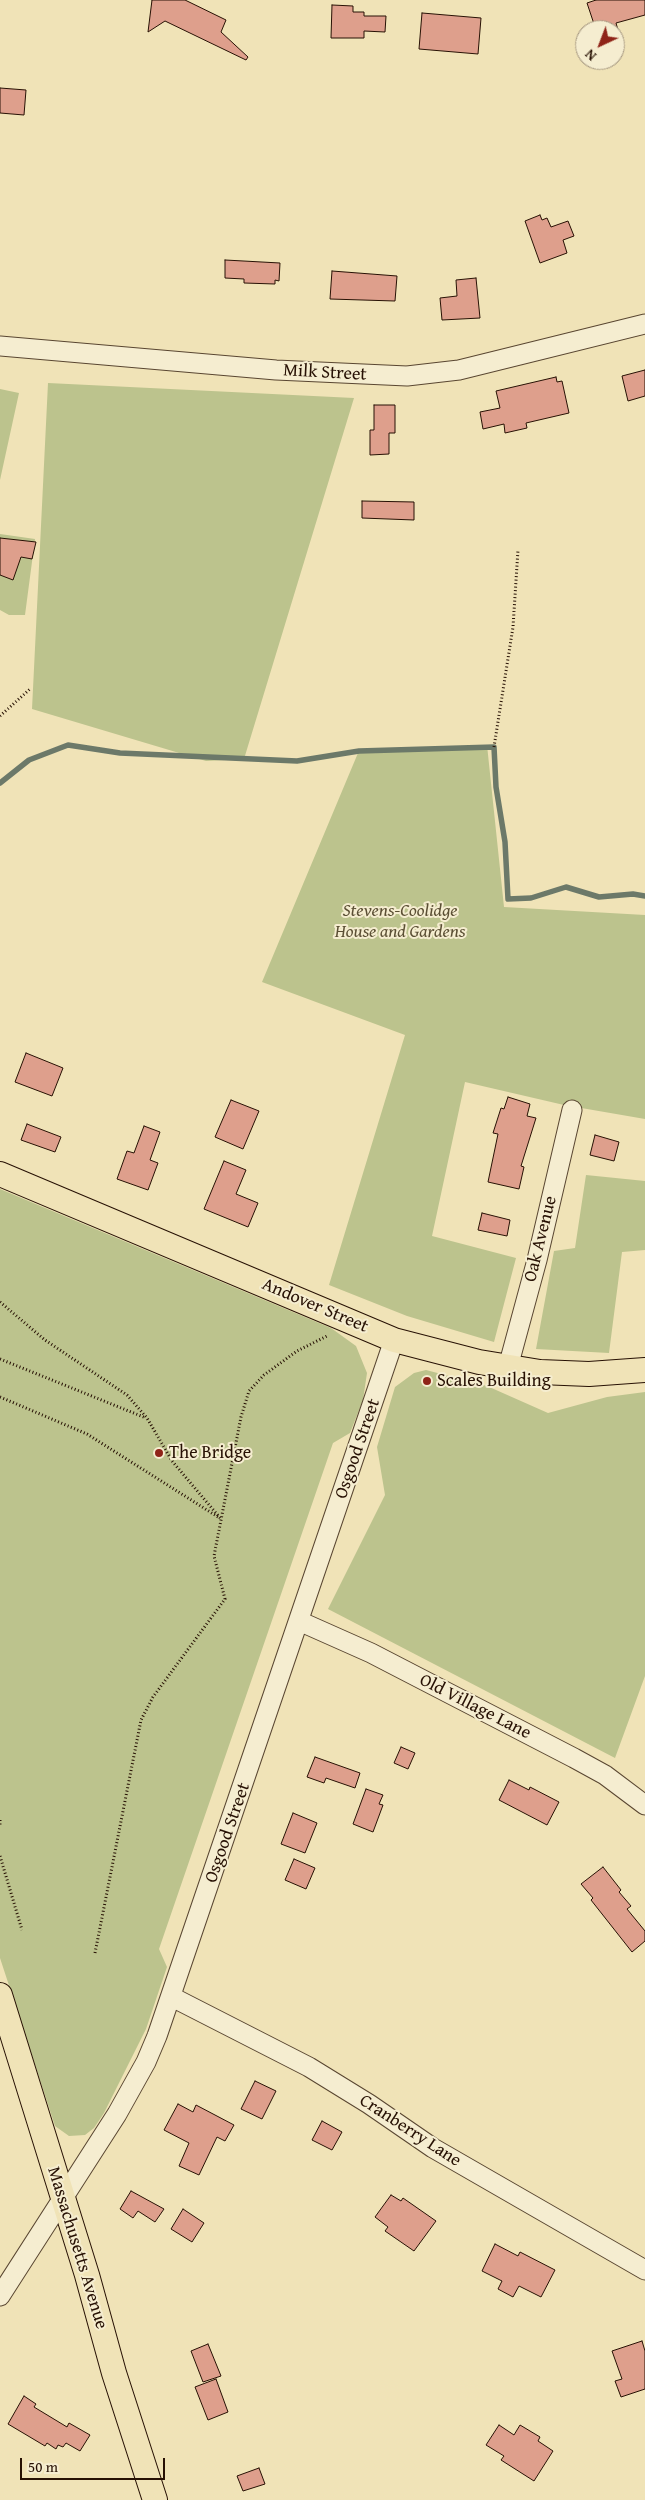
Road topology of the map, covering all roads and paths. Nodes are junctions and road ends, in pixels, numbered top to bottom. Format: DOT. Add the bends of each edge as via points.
graph roads {
  1 [pos="645,324"];
  2 [pos="0,346"];
  3 [pos="518,550"];
  4 [pos="30,689"];
  5 [pos="0,716"];
  6 [pos="494,747"];
  7 [pos="572,1110"];
  8 [pos="0,1174"];
  9 [pos="0,1302"];
  10 [pos="327,1336"];
  11 [pos="394,1340"];
  12 [pos="0,1359"];
  13 [pos="508,1367"];
  14 [pos="645,1370"];
  15 [pos="0,1397"];
  16 [pos="147,1418"];
  17 [pos="221,1519"];
  18 [pos="299,1621"];
  19 [pos="645,1805"];
  20 [pos="0,1820"];
  21 [pos="0,1826"];
  22 [pos="0,1856"];
  23 [pos="22,1930"];
  24 [pos="95,1953"];
  25 [pos="0,1995"];
  26 [pos="172,1997"];
  27 [pos="64,2199"];
  28 [pos="645,2270"];
  29 [pos="0,2296"];
  30 [pos="155,2500"];
  1 -- 2 [label="street, Milk Street" via="458,370 407,376 276,370"];
  3 -- 6 [label="path" via="513,627"];
  4 -- 5 [label="path"];
  7 -- 13 [label="street, Oak Avenue"];
  8 -- 11 [label="main road, Andover Street"];
  9 -- 16 [label="path" via="45,1340 127,1395"];
  10 -- 17 [label="path" via="297,1351 264,1375 249,1391"];
  11 -- 13 [label="main road, Andover Street"];
  11 -- 18 [label="street, Osgood Street"];
  12 -- 16 [label="path"];
  13 -- 14 [label="main road, Andover Street" via="589,1374"];
  15 -- 17 [label="path" via="87,1434"];
  16 -- 17 [label="path" via="172,1461"];
  17 -- 24 [label="path" via="214,1556 225,1599 153,1697 142,1720"];
  18 -- 19 [label="street, Old Village Lane" via="371,1653 574,1758"];
  18 -- 26 [label="street, Osgood Street"];
  20 -- 21 [label="path"];
  22 -- 23 [label="path"];
  25 -- 27 [label="main road, Massachusetts Avenue"];
  26 -- 27 [label="street, Osgood Street" via="134,2087"];
  26 -- 28 [label="street, Cranberry Lane" via="309,2067 433,2148"];
  27 -- 29 [label="street, Osgood Street"];
  27 -- 30 [label="main road, Massachusetts Avenue"];
}
